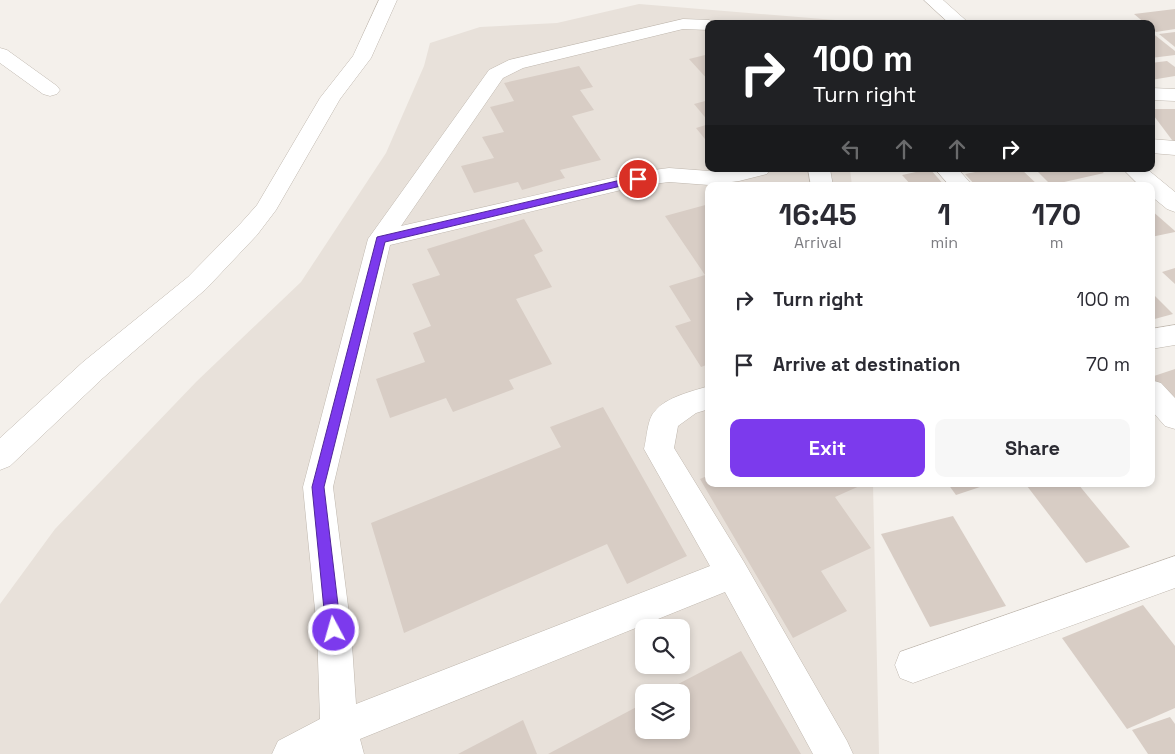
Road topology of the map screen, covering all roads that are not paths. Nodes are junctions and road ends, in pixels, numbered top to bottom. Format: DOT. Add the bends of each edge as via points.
graph roads {
  1 [pos="388,0"];
  2 [pos="933,0"];
  3 [pos="956,20"];
  4 [pos="705,26"];
  5 [pos="0,54"];
  6 [pos="50,90"];
  7 [pos="1155,94"];
  8 [pos="1175,95"];
  9 [pos="1155,146"];
  10 [pos="1175,148"];
  11 [pos="747,172"];
  12 [pos="949,172"];
  13 [pos="1138,172"];
  14 [pos="958,182"];
  15 [pos="1149,182"];
  16 [pos="1155,187"];
  17 [pos="1175,204"];
  18 [pos="380,239"];
  19 [pos="1175,336"];
  20 [pos="1155,338"];
  21 [pos="1155,395"];
  22 [pos="705,398"];
  23 [pos="1175,417"];
  24 [pos="0,457"];
  25 [pos="1175,572"];
  26 [pos="732,573"];
  27 [pos="913,665"];
  28 [pos="342,742"];
  29 [pos="291,754"];
  30 [pos="834,754"];
  1 -- 24 [label="street" via="369,48 330,98 265,210 249,229 197,283 93,370"];
  2 -- 3 [label="street"];
  4 -- 18 [label="street" via="683,24 516,64 496,74"];
  5 -- 6 [label="street"];
  7 -- 8 [label="street"];
  9 -- 10 [label="street"];
  11 -- 18 [label="street" via="709,178 669,174 638,179"];
  12 -- 14 [label="street"];
  13 -- 15 [label="street"];
  16 -- 17 [label="street"];
  18 -- 28 [label="street" via="318,487 334,630"];
  19 -- 20 [label="street"];
  21 -- 23 [label="street"];
  22 -- 26 [label="street" via="686,405 666,419 659,449"];
  25 -- 27 [label="street"];
  26 -- 28 [label="street"];
  26 -- 30 [label="street"];
  28 -- 29 [label="street"];
}
